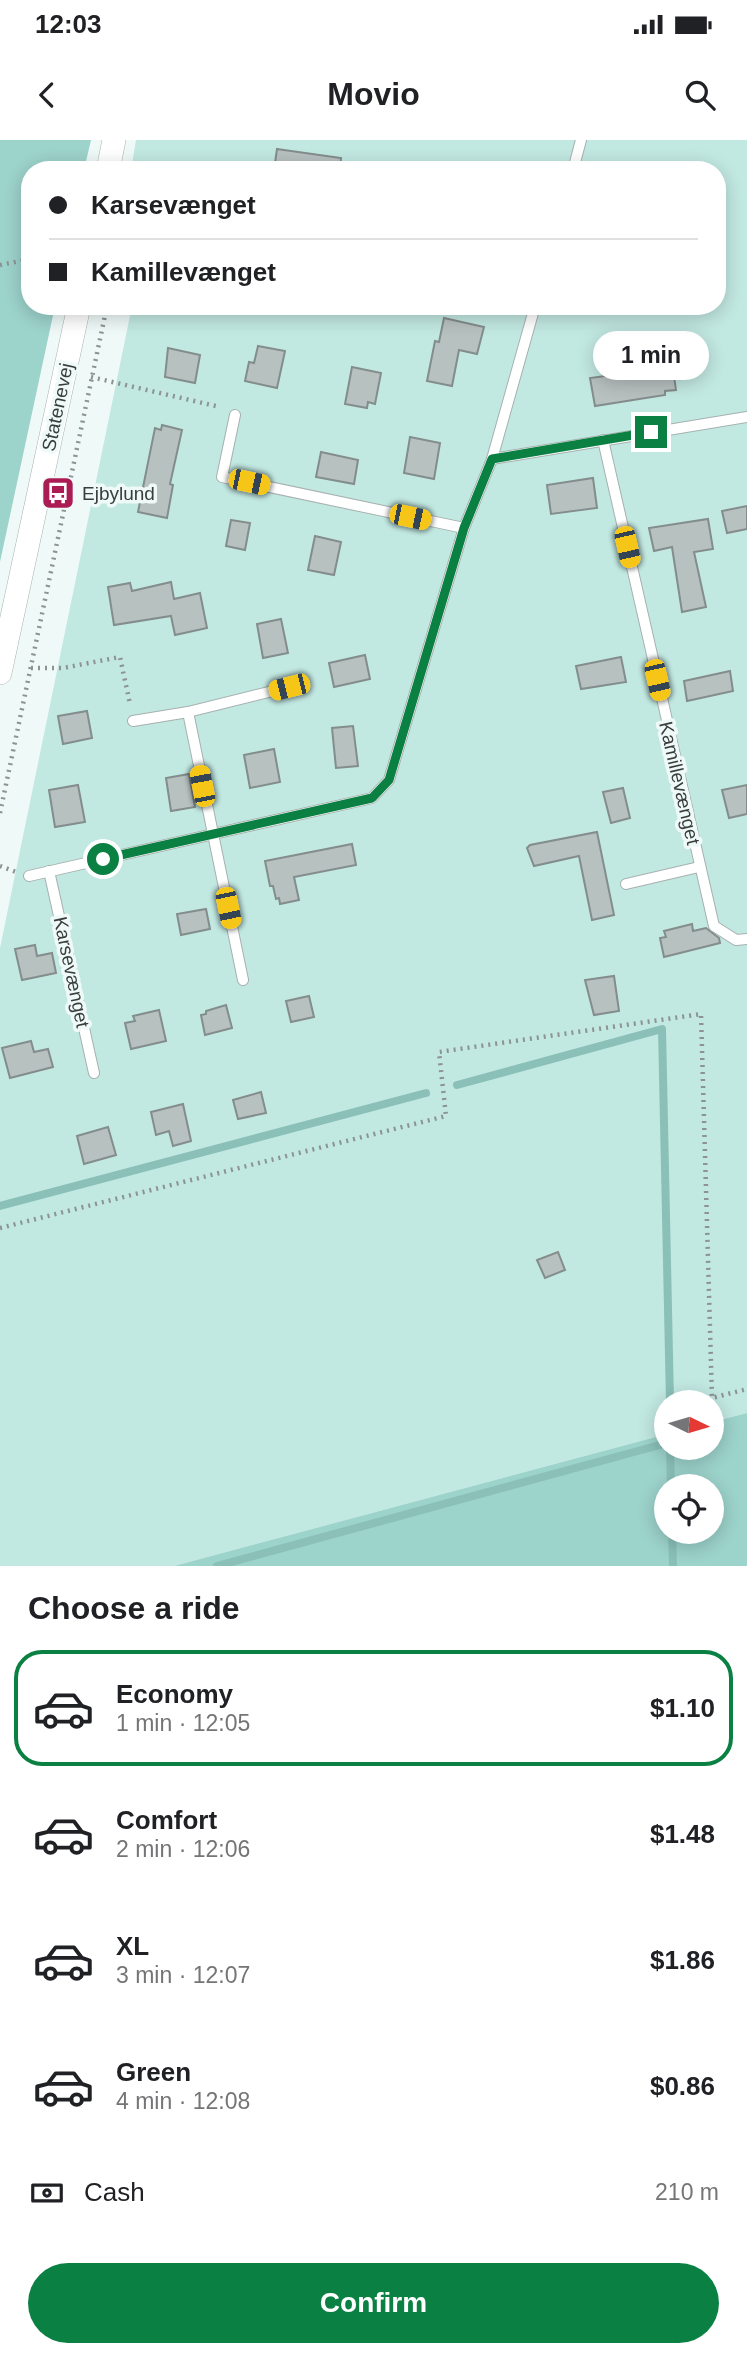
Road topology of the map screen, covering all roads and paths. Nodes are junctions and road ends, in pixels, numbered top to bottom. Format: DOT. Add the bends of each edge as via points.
graph roads {
  1 [pos="114,140"];
  2 [pos="582,140"];
  3 [pos="110,161"];
  4 [pos="576,161"];
  5 [pos="21,261"];
  6 [pos="0,265"];
  7 [pos="77,315"];
  8 [pos="105,315"];
  9 [pos="532,315"];
  10 [pos="91,377"];
  11 [pos="235,415"];
  12 [pos="747,417"];
  13 [pos="603,440"];
  14 [pos="492,459"];
  15 [pos="464,528"];
  16 [pos="30,668"];
  17 [pos="0,673"];
  18 [pos="289,687"];
  19 [pos="188,712"];
  20 [pos="133,721"];
  21 [pos="0,813"];
  22 [pos="211,835"];
  23 [pos="699,867"];
  24 [pos="50,872"];
  25 [pos="29,876"];
  26 [pos="626,884"];
  27 [pos="747,939"];
  28 [pos="243,981"];
  29 [pos="94,1073"];
  30 [pos="0,1227"];
  31 [pos="747,1389"];
  1 -- 3 [label="street"];
  2 -- 4 [label="lane"];
  5 -- 6 [label="path"];
  7 -- 17 [label="street, Statenevej"];
  8 -- 10 [label="path"];
  9 -- 14 [label="lane"];
  10 -- 11 [label="path" via="228,408"];
  10 -- 16 [label="path"];
  11 -- 15 [label="lane" via="222,477"];
  12 -- 13 [label="lane"];
  13 -- 14 [label="lane"];
  13 -- 23 [label="lane, Kamillevænget"];
  14 -- 15 [label="lane"];
  15 -- 22 [label="lane" via="389,780 372,798"];
  16 -- 20 [label="path" via="64,668 120,657"];
  16 -- 21 [label="path"];
  18 -- 19 [label="lane"];
  19 -- 20 [label="lane"];
  19 -- 22 [label="lane"];
  22 -- 24 [label="lane"];
  22 -- 28 [label="lane"];
  23 -- 26 [label="lane"];
  23 -- 27 [label="lane, Kamillevænget" via="714,926 736,940"];
  24 -- 25 [label="lane"];
  24 -- 29 [label="lane, Karsevænget"];
  30 -- 31 [label="path" via="446,1116 439,1052 701,1014 712,1398"];
}
